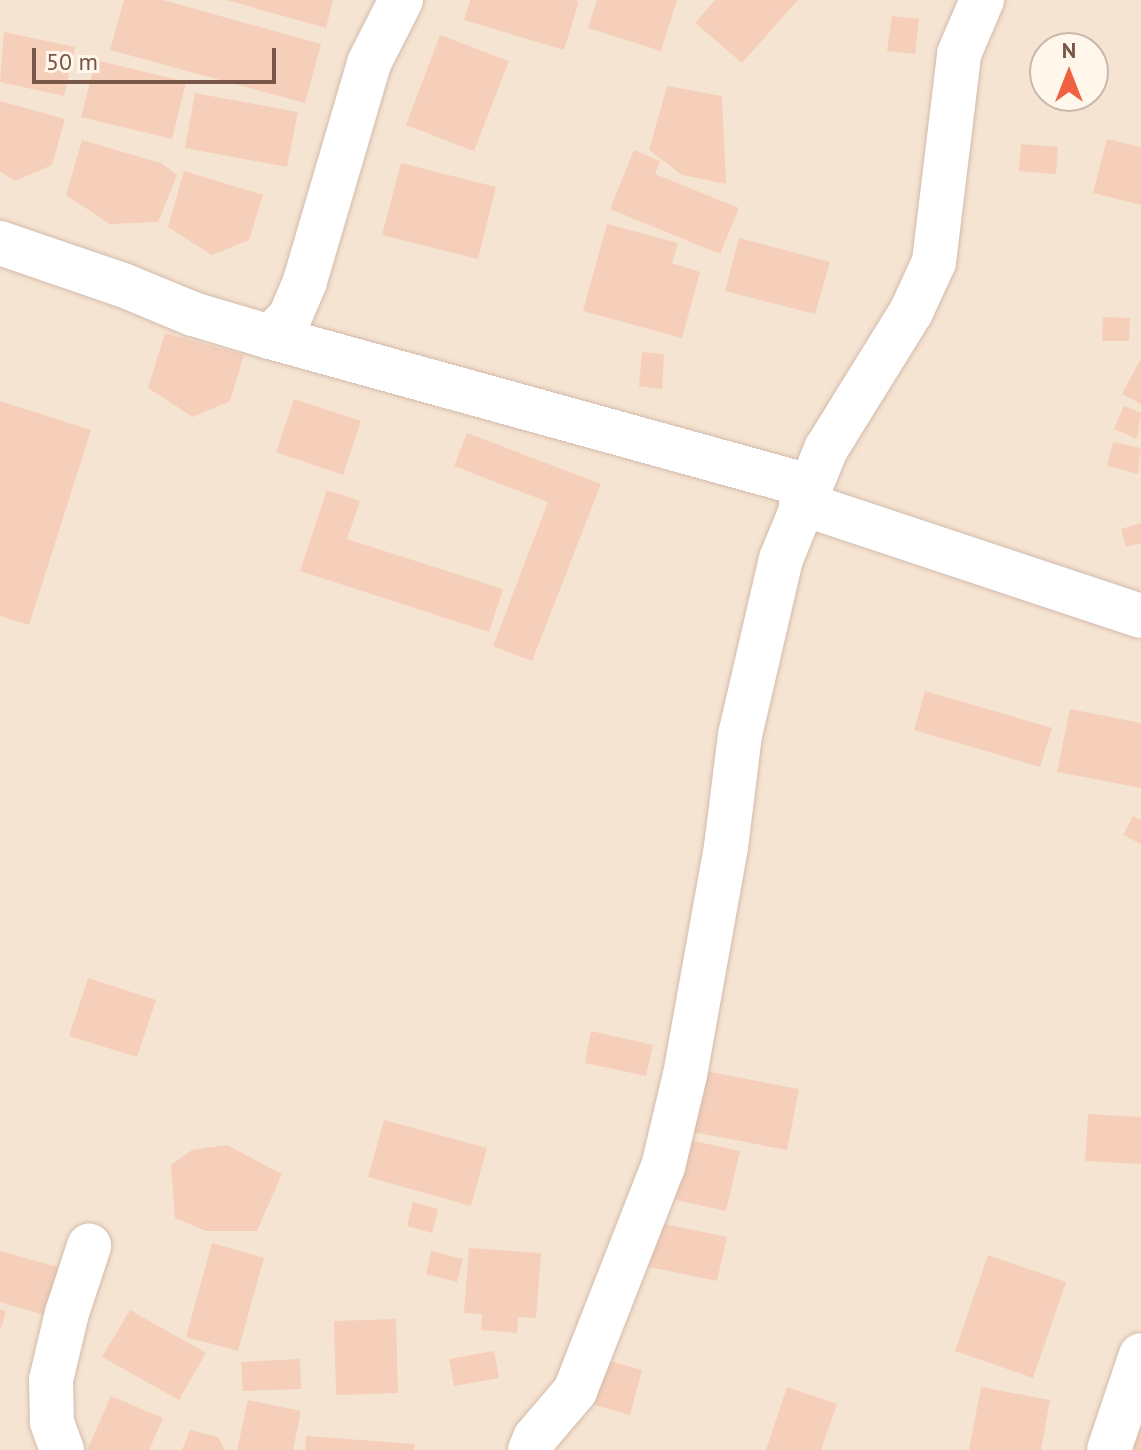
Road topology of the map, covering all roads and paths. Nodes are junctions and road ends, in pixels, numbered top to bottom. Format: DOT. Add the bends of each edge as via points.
graph roads {
  1 [pos="401,0"];
  2 [pos="982,0"];
  3 [pos="0,243"];
  4 [pos="270,337"];
  5 [pos="805,495"];
  6 [pos="1141,616"];
  7 [pos="89,1246"];
  8 [pos="1141,1355"];
  9 [pos="544,1446"];
  10 [pos="62,1450"];
  11 [pos="1109,1450"];
  1 -- 4 [label="street" via="369,63 305,281 290,317"];
  2 -- 5 [label="street" via="959,54 934,262 911,312 826,449"];
  3 -- 4 [label="street"];
  4 -- 5 [label="street"];
  5 -- 6 [label="street"];
  5 -- 9 [label="street" via="781,559 740,735 726,847 663,1167 575,1391"];
  7 -- 10 [label="street" via="51,1380 52,1422"];
  8 -- 11 [label="street"];
}
